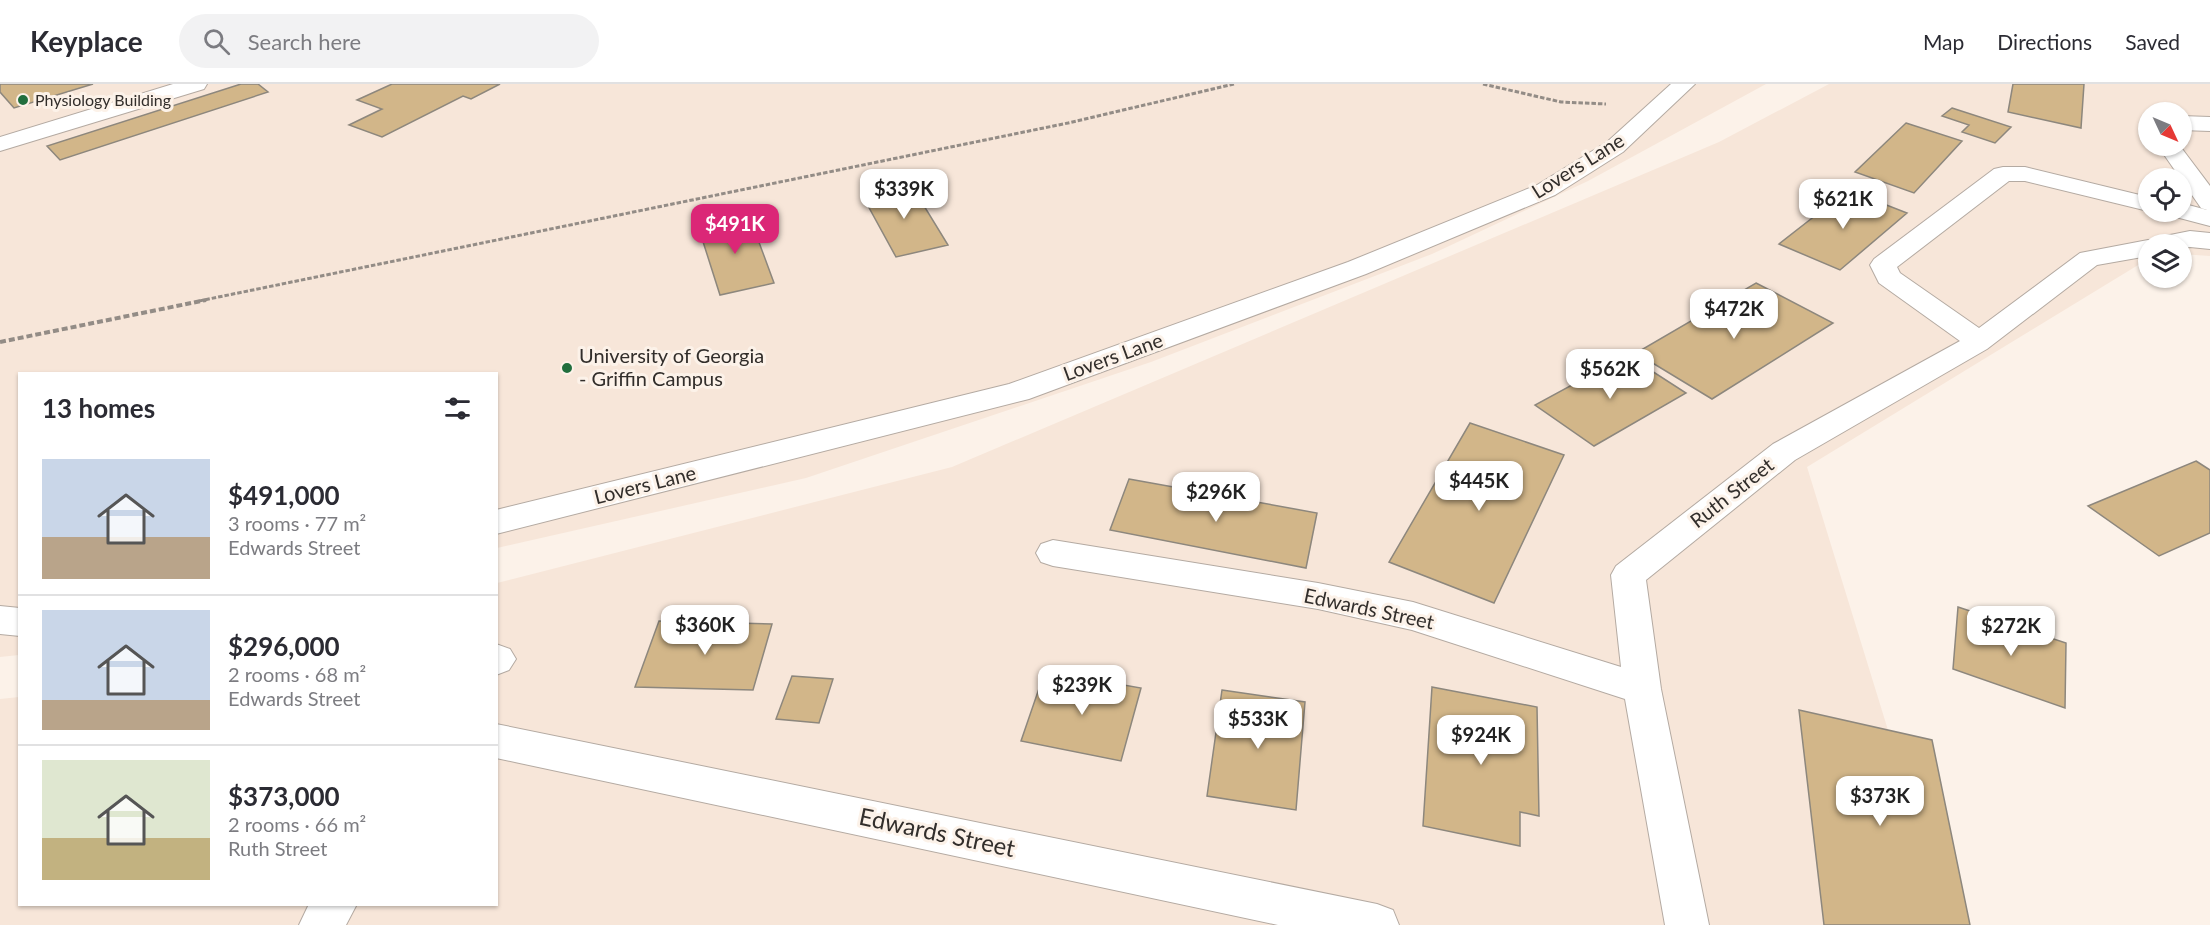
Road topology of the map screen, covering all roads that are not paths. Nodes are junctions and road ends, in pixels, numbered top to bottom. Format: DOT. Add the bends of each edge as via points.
graph roads {
  1 [pos="196,84"];
  2 [pos="1684,84"];
  3 [pos="2192,123"];
  4 [pos="2210,124"];
  5 [pos="0,144"];
  6 [pos="2176,156"];
  7 [pos="2138,202"];
  8 [pos="2210,203"];
  9 [pos="2192,214"];
  10 [pos="2210,218"];
  11 [pos="2192,239"];
  12 [pos="2210,241"];
  13 [pos="2138,250"];
  14 [pos="1979,341"];
  15 [pos="498,522"];
  16 [pos="1053,553"];
  17 [pos="0,620"];
  18 [pos="18,622"];
  19 [pos="1642,689"];
  20 [pos="498,741"];
  21 [pos="334,906"];
  22 [pos="321,925"];
  23 [pos="1377,925"];
  24 [pos="1687,925"];
  1 -- 5 [label="street"];
  2 -- 15 [label="street, Lovers Lane" via="1614,147 1546,190 1357,268 1018,392"];
  3 -- 4 [label="street"];
  6 -- 8 [label="street"];
  7 -- 14 [label="street" via="2025,174 2003,174 1883,265 1888,277"];
  9 -- 10 [label="street"];
  11 -- 12 [label="street"];
  13 -- 14 [label="street, Ruth Street" via="2089,259"];
  14 -- 19 [label="street, Ruth Street" via="1784,452 1628,574"];
  16 -- 19 [label="street, Edwards Street" via="1318,596 1413,616"];
  17 -- 18 [label="street"];
  19 -- 24 [label="street, Ruth Street"];
  20 -- 23 [label="street, Edwards Street"];
  21 -- 22 [label="street"];
}
